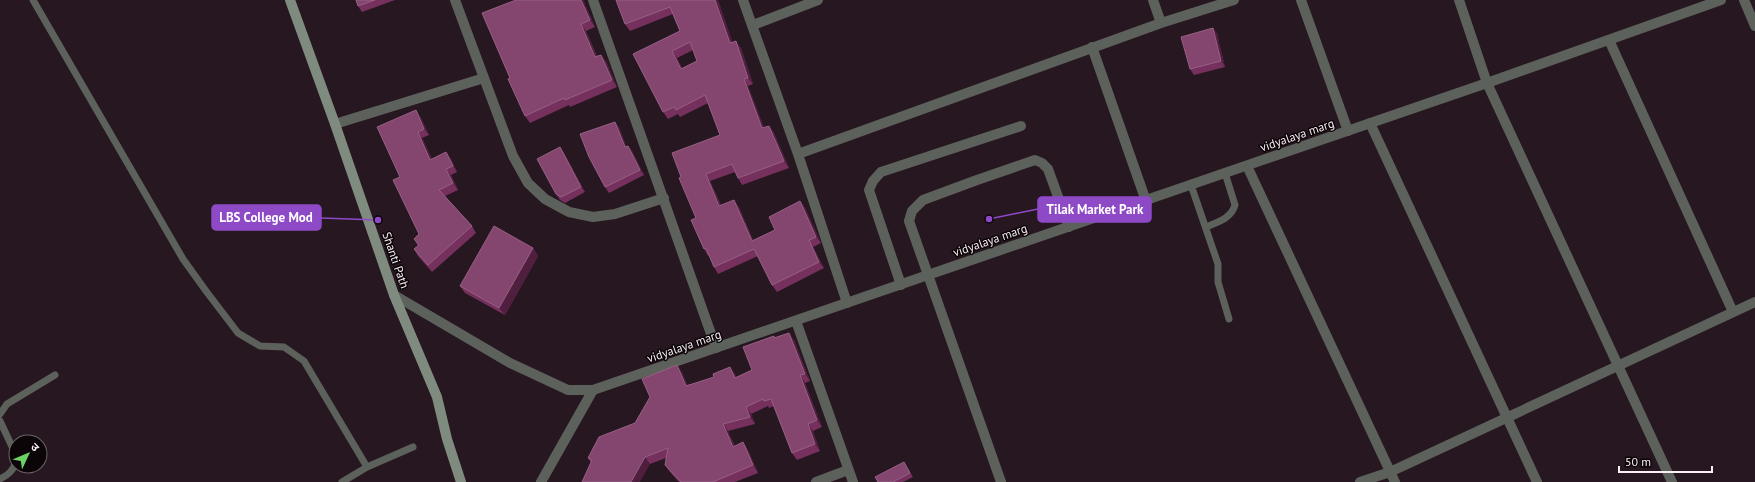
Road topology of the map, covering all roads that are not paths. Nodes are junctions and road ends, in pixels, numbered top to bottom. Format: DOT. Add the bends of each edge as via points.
graph roads {
  1 [pos="33,0"];
  2 [pos="290,0"];
  3 [pos="455,0"];
  4 [pos="593,0"];
  5 [pos="743,0"];
  6 [pos="818,0"];
  7 [pos="1153,0"];
  8 [pos="1234,0"];
  9 [pos="1301,0"];
  10 [pos="1458,0"];
  11 [pos="1721,0"];
  12 [pos="1744,0"];
  13 [pos="1161,23"];
  14 [pos="753,25"];
  15 [pos="1755,26"];
  16 [pos="1609,40"];
  17 [pos="1092,47"];
  18 [pos="484,78"];
  19 [pos="1486,83"];
  20 [pos="335,124"];
  21 [pos="1370,124"];
  22 [pos="1021,126"];
  23 [pos="1348,131"];
  24 [pos="798,154"];
  25 [pos="1247,166"];
  26 [pos="1225,173"];
  27 [pos="1191,185"];
  28 [pos="664,198"];
  29 [pos="1146,200"];
  30 [pos="1069,227"];
  31 [pos="1206,227"];
  32 [pos="927,276"];
  33 [pos="901,285"];
  34 [pos="394,295"];
  35 [pos="1755,302"];
  36 [pos="847,303"];
  37 [pos="1733,312"];
  38 [pos="1229,319"];
  39 [pos="796,321"];
  40 [pos="716,348"];
  41 [pos="1618,366"];
  42 [pos="55,375"];
  43 [pos="593,390"];
  44 [pos="0,414"];
  45 [pos="1507,418"];
  46 [pos="0,421"];
  47 [pos="8,438"];
  48 [pos="413,447"];
  49 [pos="367,467"];
  50 [pos="848,470"];
  51 [pos="1390,472"];
  52 [pos="342,482"];
  53 [pos="462,482"];
  54 [pos="541,482"];
  55 [pos="816,482"];
  56 [pos="853,482"];
  57 [pos="1001,482"];
  58 [pos="1360,482"];
  59 [pos="1395,482"];
  60 [pos="1537,482"];
  61 [pos="1672,482"];
  1 -- 49 [label="lane" via="183,259 238,333 260,346 284,347 304,361"];
  2 -- 20 [label="main road, Shanti Path"];
  3 -- 18 [label="street"];
  4 -- 28 [label="street"];
  5 -- 14 [label="street"];
  6 -- 14 [label="street"];
  7 -- 13 [label="street"];
  8 -- 13 [label="street"];
  9 -- 23 [label="street"];
  10 -- 19 [label="street"];
  11 -- 16 [label="street, vidyalaya marg"];
  12 -- 15 [label="street"];
  13 -- 17 [label="street"];
  14 -- 24 [label="street"];
  16 -- 19 [label="street, vidyalaya marg"];
  16 -- 37 [label="street"];
  17 -- 24 [label="street"];
  17 -- 29 [label="street"];
  18 -- 20 [label="street"];
  18 -- 28 [label="street" via="513,156 528,183 545,199 569,212 593,217 616,214"];
  19 -- 21 [label="street, vidyalaya marg"];
  19 -- 41 [label="street"];
  20 -- 34 [label="main road, Shanti Path"];
  21 -- 23 [label="street, vidyalaya marg"];
  21 -- 45 [label="street"];
  22 -- 33 [label="street" via="881,172 873,181 869,190"];
  23 -- 25 [label="street, vidyalaya marg"];
  24 -- 36 [label="street"];
  25 -- 26 [label="street, vidyalaya marg"];
  25 -- 51 [label="street"];
  26 -- 27 [label="street, vidyalaya marg"];
  26 -- 31 [label="lane" via="1234,210 1226,218"];
  27 -- 29 [label="street, vidyalaya marg"];
  27 -- 31 [label="lane"];
  28 -- 40 [label="street"];
  29 -- 30 [label="street, vidyalaya marg"];
  30 -- 32 [label="street, vidyalaya marg"];
  30 -- 32 [label="street" via="1048,169 1042,163 1035,160 977,180 923,200 912,211 910,221"];
  31 -- 38 [label="lane" via="1218,264 1218,282"];
  32 -- 33 [label="street, vidyalaya marg"];
  32 -- 57 [label="street"];
  33 -- 36 [label="street, vidyalaya marg"];
  34 -- 43 [label="street, vidyalaya marg" via="510,363 568,390"];
  34 -- 53 [label="main road, Shanti Path" via="437,397 447,439"];
  35 -- 37 [label="street"];
  36 -- 39 [label="street, vidyalaya marg"];
  37 -- 41 [label="street"];
  39 -- 40 [label="street, vidyalaya marg"];
  39 -- 50 [label="street"];
  40 -- 43 [label="street, vidyalaya marg"];
  41 -- 45 [label="street"];
  41 -- 61 [label="street"];
  42 -- 44 [label="lane" via="8,404"];
  43 -- 54 [label="street"];
  45 -- 51 [label="street"];
  45 -- 60 [label="street"];
  46 -- 47 [label="lane"];
  48 -- 49 [label="lane"];
  49 -- 52 [label="lane"];
  50 -- 55 [label="street"];
  50 -- 56 [label="street"];
  51 -- 58 [label="street"];
  51 -- 59 [label="street"];
}
